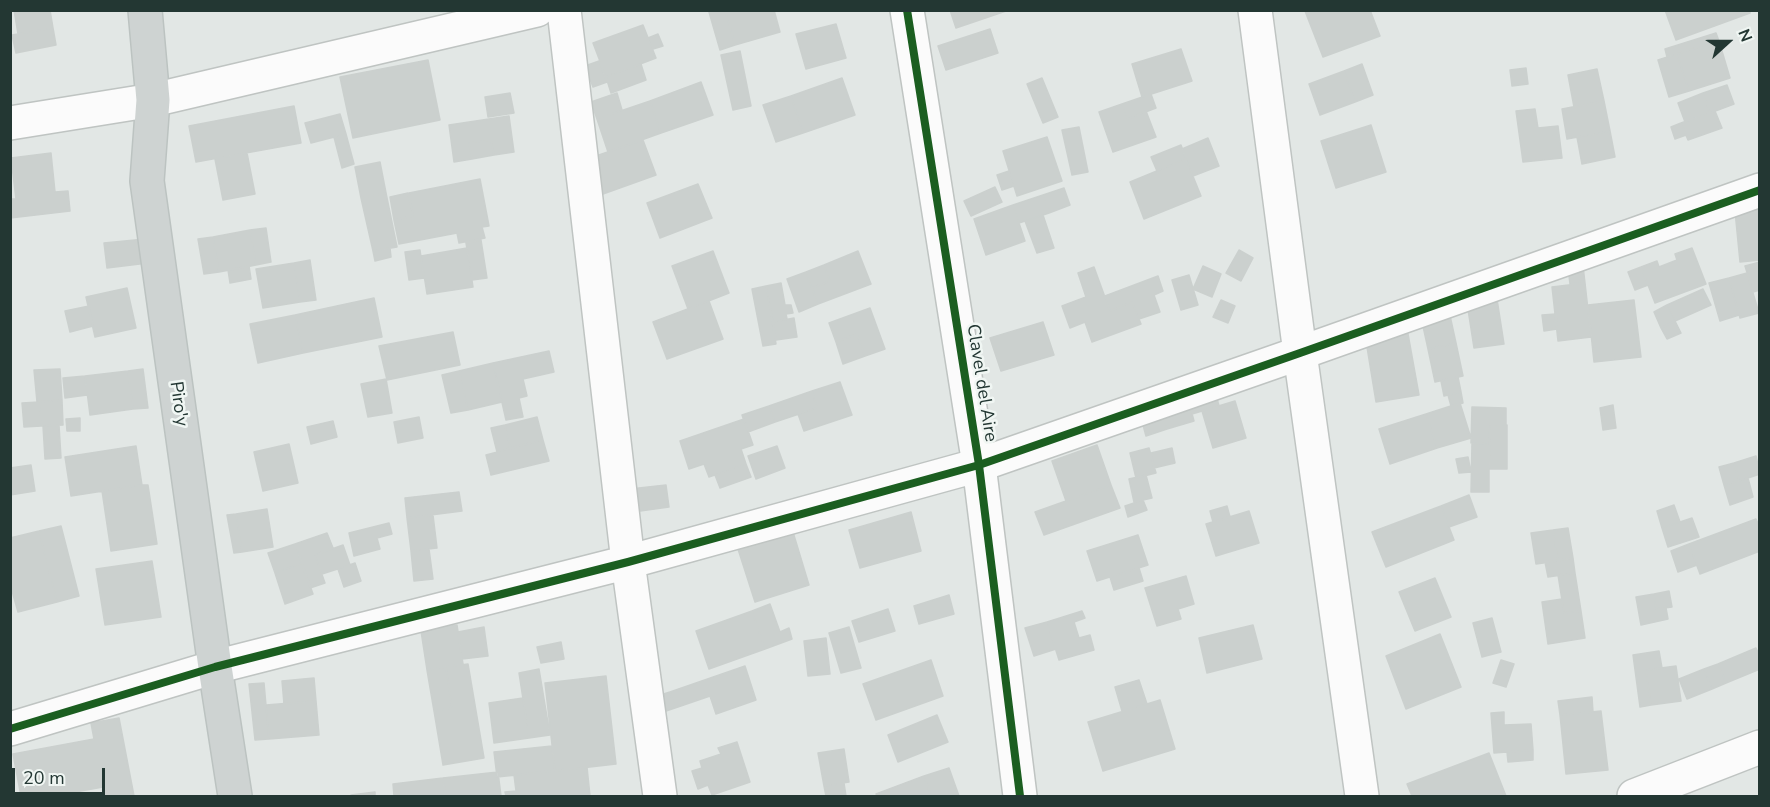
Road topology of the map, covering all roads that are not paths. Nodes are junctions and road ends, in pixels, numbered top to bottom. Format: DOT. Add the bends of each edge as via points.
graph roads {
  1 [pos="145,10"];
  2 [pos="537,10"];
  3 [pos="564,10"];
  4 [pos="907,10"];
  5 [pos="1255,10"];
  6 [pos="153,100"];
  7 [pos="10,123"];
  8 [pos="1760,190"];
  9 [pos="1300,353"];
  10 [pos="979,465"];
  11 [pos="628,562"];
  12 [pos="214,667"];
  13 [pos="10,729"];
  14 [pos="1760,747"];
  15 [pos="235,796"];
  16 [pos="660,796"];
  17 [pos="1020,796"];
  18 [pos="1362,796"];
  19 [pos="1634,796"];
  1 -- 6 [label="main road, Piro'y"];
  2 -- 6 [label="street"];
  3 -- 11 [label="street"];
  4 -- 10 [label="street, Clavel del Aire"];
  5 -- 9 [label="street"];
  6 -- 7 [label="street"];
  6 -- 12 [label="main road, Piro'y" via="147,181"];
  8 -- 9 [label="street"];
  9 -- 10 [label="street"];
  9 -- 18 [label="street"];
  10 -- 11 [label="street"];
  10 -- 17 [label="street, Clavel del Aire"];
  11 -- 12 [label="street"];
  11 -- 16 [label="street"];
  12 -- 13 [label="street"];
  12 -- 15 [label="main road, Piro'y"];
  14 -- 19 [label="street"];
}
